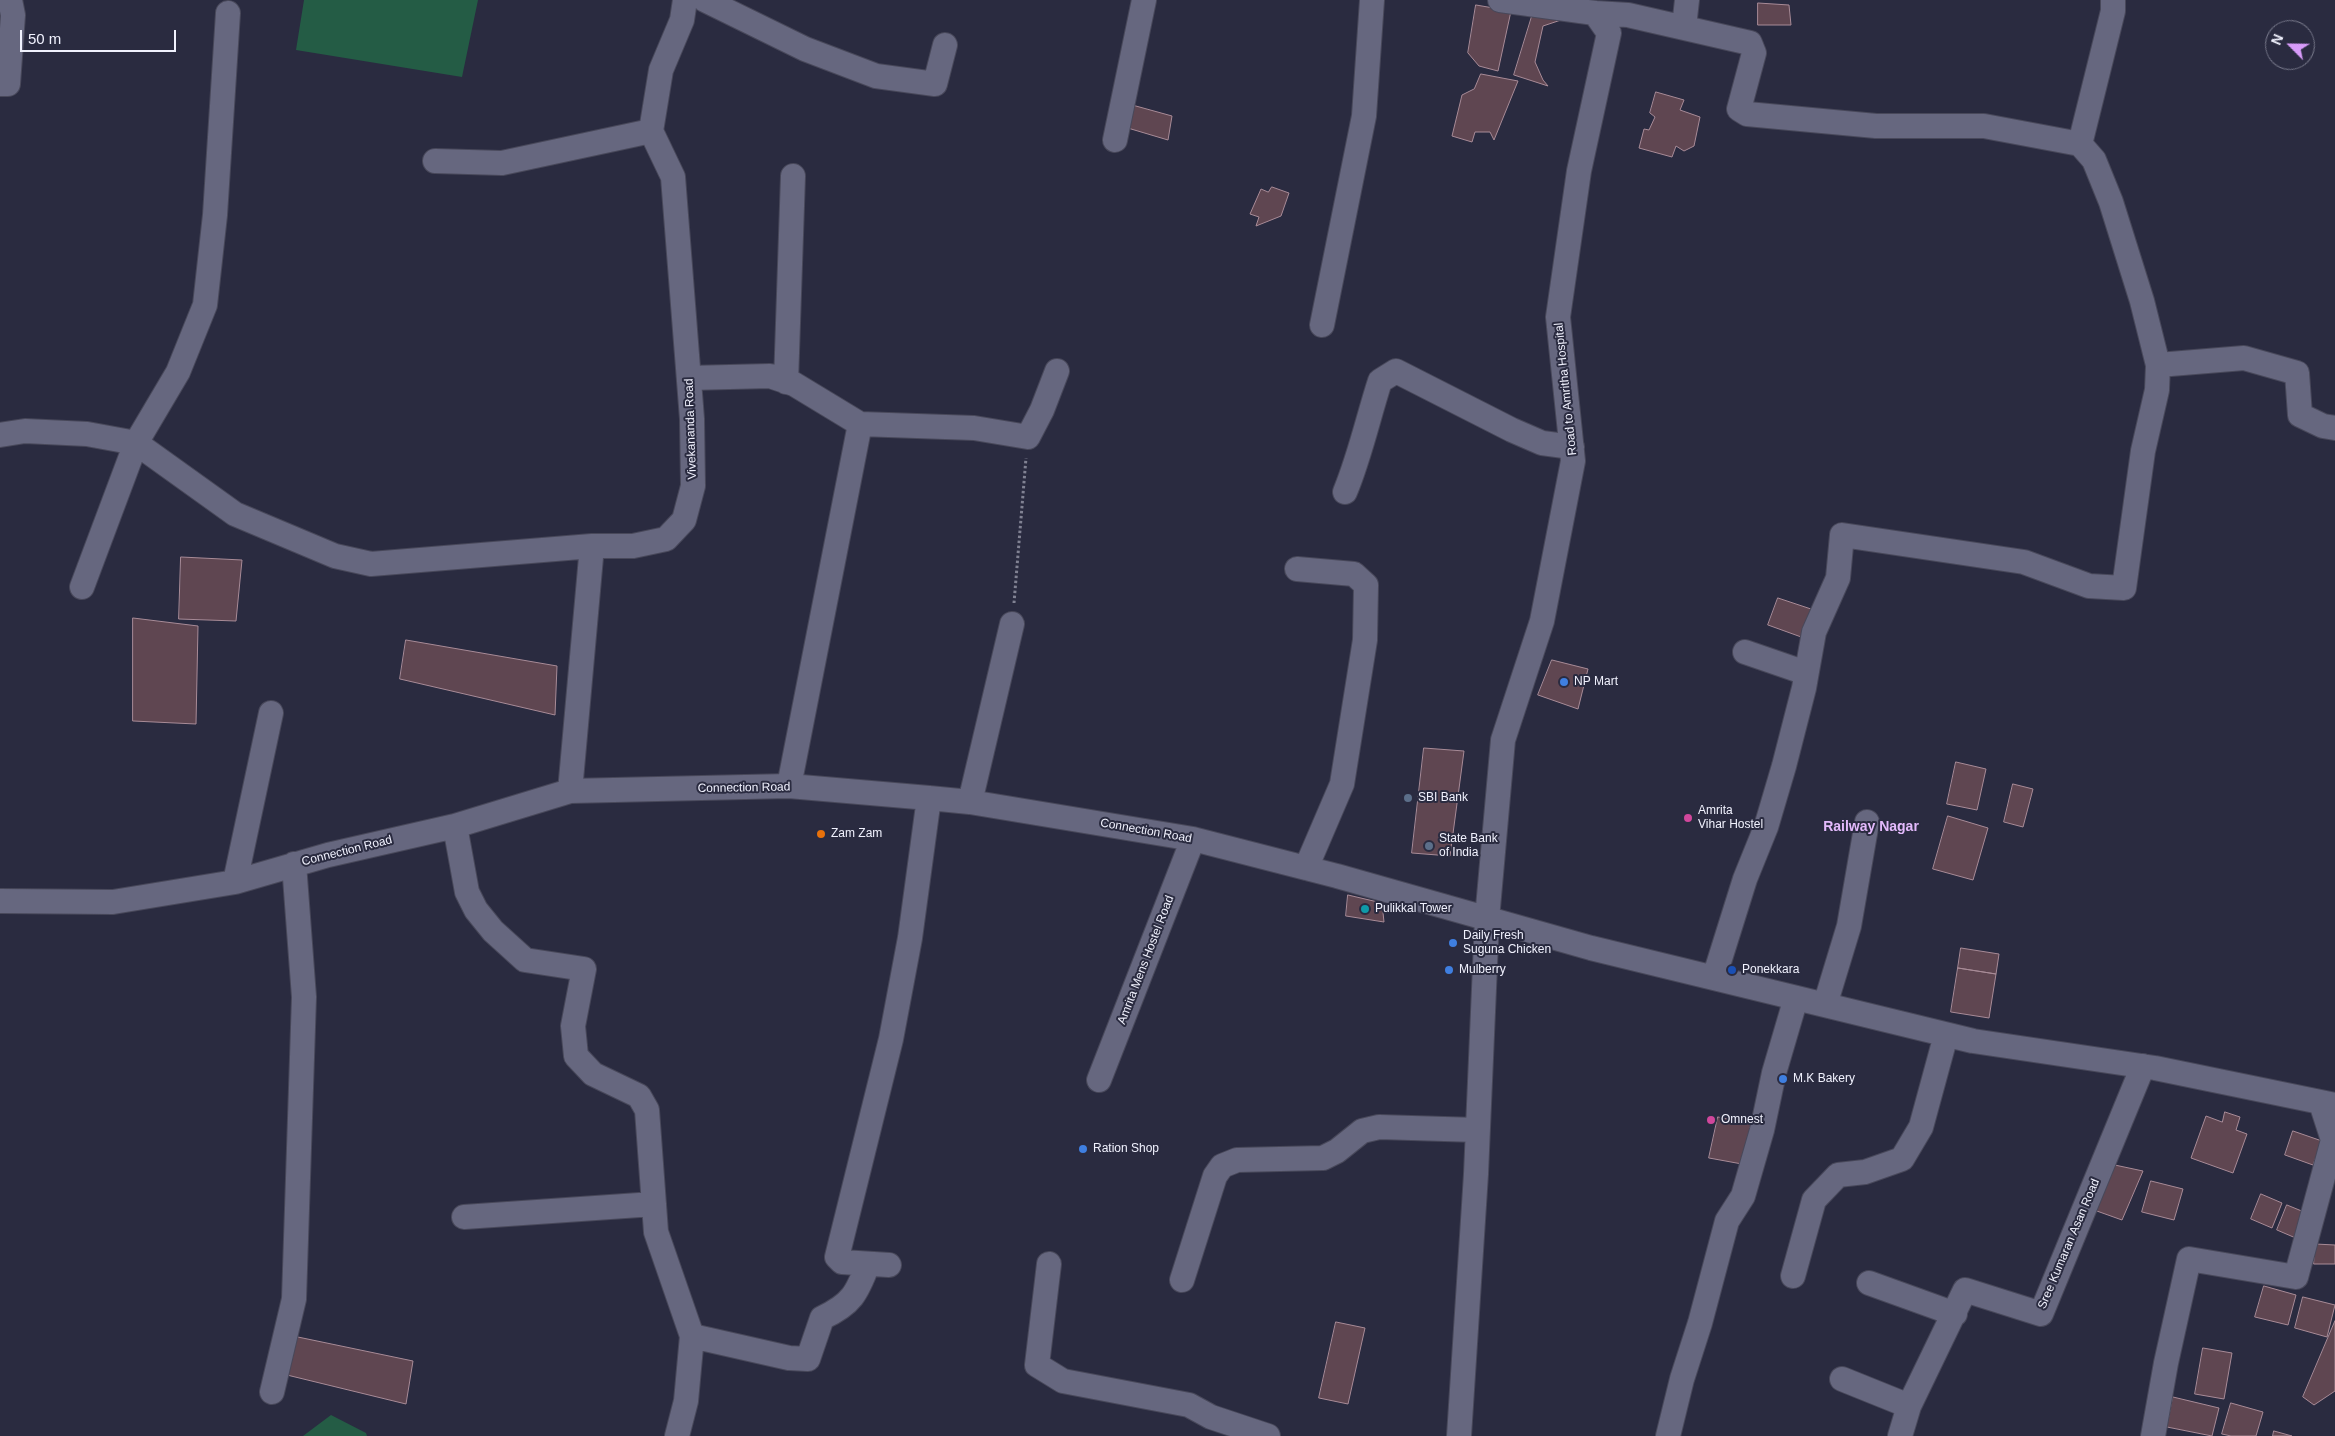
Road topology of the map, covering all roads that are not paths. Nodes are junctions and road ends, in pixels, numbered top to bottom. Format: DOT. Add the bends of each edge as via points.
graph roads {
  1 [pos="685,0"];
  2 [pos="705,0"];
  3 [pos="1144,0"];
  4 [pos="1372,0"];
  5 [pos="1500,0"];
  6 [pos="1688,0"];
  7 [pos="2113,0"];
  8 [pos="7,11"];
  9 [pos="228,13"];
  10 [pos="1594,13"];
  11 [pos="1684,27"];
  12 [pos="945,44"];
  13 [pos="0,84"];
  14 [pos="652,131"];
  15 [pos="1114,140"];
  16 [pos="2080,144"];
  17 [pos="435,161"];
  18 [pos="793,176"];
  19 [pos="1322,325"];
  20 [pos="2158,365"];
  21 [pos="1057,371"];
  22 [pos="689,378"];
  23 [pos="786,382"];
  24 [pos="860,424"];
  25 [pos="2335,428"];
  26 [pos="0,435"];
  27 [pos="136,443"];
  28 [pos="1572,447"];
  29 [pos="1345,492"];
  30 [pos="592,546"];
  31 [pos="1297,569"];
  32 [pos="82,587"];
  33 [pos="1012,624"];
  34 [pos="1745,652"];
  35 [pos="1806,673"];
  36 [pos="271,713"];
  37 [pos="789,786"];
  38 [pos="570,791"];
  39 [pos="929,798"];
  40 [pos="970,802"];
  41 [pos="1867,822"];
  42 [pos="455,826"];
  43 [pos="1193,839"];
  44 [pos="294,864"];
  45 [pos="1306,868"];
  46 [pos="236,882"];
  47 [pos="0,901"];
  48 [pos="1487,919"];
  49 [pos="1714,978"];
  50 [pos="1796,998"];
  51 [pos="1825,1005"];
  52 [pos="1946,1034"];
  53 [pos="2143,1066"];
  54 [pos="1099,1080"];
  55 [pos="2328,1104"];
  56 [pos="1477,1130"];
  57 [pos="654,1204"];
  58 [pos="464,1217"];
  59 [pos="1049,1264"];
  60 [pos="1793,1276"];
  61 [pos="1182,1280"];
  62 [pos="1869,1283"];
  63 [pos="1955,1314"];
  64 [pos="692,1336"];
  65 [pos="1842,1379"];
  66 [pos="272,1392"];
  67 [pos="1910,1406"];
  68 [pos="676,1436"];
  69 [pos="1268,1436"];
  70 [pos="1459,1436"];
  71 [pos="1668,1436"];
  72 [pos="1900,1436"];
  73 [pos="2153,1436"];
  1 -- 14 [label="street" via="682,20 661,70"];
  2 -- 12 [label="street" via="805,49 876,76 935,84"];
  3 -- 15 [label="street"];
  4 -- 19 [label="street" via="1364,116"];
  5 -- 10 [label="street"];
  6 -- 11 [label="street"];
  7 -- 16 [label="street" via="2114,11"];
  8 -- 13 [label="street" via="8,84"];
  9 -- 27 [label="street" via="215,215 205,304 178,372"];
  10 -- 11 [label="street"];
  10 -- 28 [label="street, Road to Amritha Hospital" via="1608,33 1579,171 1558,317"];
  11 -- 16 [label="street" via="1750,43 1754,53 1739,109 1747,114 1876,126 1984,126"];
  14 -- 17 [label="street" via="502,163"];
  14 -- 22 [label="street, Vivekananda Road" via="673,176"];
  16 -- 20 [label="street" via="2094,160 2111,202"];
  18 -- 23 [label="street"];
  20 -- 25 [label="street" via="2244,358 2297,373 2300,415"];
  20 -- 35 [label="street" via="2124,588 2088,586 2024,562 1842,535 1838,578 1814,632"];
  21 -- 24 [label="street" via="1028,437 974,428"];
  22 -- 23 [label="street" via="770,376"];
  22 -- 30 [label="street, Vivekananda Road" via="693,486 684,520 666,538 633,546"];
  23 -- 24 [label="street"];
  24 -- 37 [label="street"];
  26 -- 27 [label="street" via="25,432 87,434"];
  27 -- 30 [label="street, Vivekananda Road" via="234,514 334,556 372,564"];
  27 -- 32 [label="street"];
  28 -- 29 [label="street" via="1542,443 1396,372 1380,381 1355,469"];
  28 -- 48 [label="street, Road to Amritha Hospital" via="1573,462 1542,621 1503,740"];
  30 -- 38 [label="street"];
  31 -- 45 [label="street" via="1354,574 1366,585 1365,640 1342,784"];
  33 -- 40 [label="street"];
  34 -- 35 [label="street"];
  35 -- 49 [label="street" via="1768,818"];
  36 -- 46 [label="street"];
  37 -- 38 [label="street, Connection Road"];
  37 -- 39 [label="street, Connection Road"];
  38 -- 42 [label="street, Connection Road"];
  39 -- 40 [label="street, Connection Road"];
  39 -- 64 [label="street" via="910,938 891,1039 837,1257 842,1262 879,1264 842,1309 822,1318 808,1359 789,1358"];
  40 -- 43 [label="street, Connection Road"];
  41 -- 51 [label="street" via="1849,926"];
  42 -- 44 [label="street, Connection Road"];
  42 -- 57 [label="street" via="467,892 493,931 525,960 584,969 573,1026 576,1056 593,1074 639,1096 647,1110"];
  43 -- 45 [label="street, Connection Road"];
  43 -- 54 [label="street, Amrita Mens Hostel Road"];
  44 -- 46 [label="street, Connection Road"];
  44 -- 66 [label="street" via="304,997 294,1299"];
  45 -- 48 [label="street, Connection Road"];
  46 -- 47 [label="street, Connection Road" via="113,902"];
  48 -- 49 [label="street, Connection Road"];
  48 -- 56 [label="street, Road to Amritha Hospital"];
  49 -- 50 [label="street, Connection Road"];
  50 -- 51 [label="street, Connection Road"];
  50 -- 71 [label="street" via="1743,1196 1727,1221"];
  51 -- 52 [label="street, Connection Road"];
  52 -- 53 [label="street, Connection Road" via="1973,1041"];
  52 -- 60 [label="street" via="1921,1127 1902,1159 1865,1172 1838,1175 1814,1200"];
  53 -- 55 [label="street, Connection Road"];
  53 -- 63 [label="street, Sree Kumaran Asan Road" via="2041,1314 1965,1290"];
  55 -- 73 [label="street" via="2333,1140 2296,1278 2189,1259"];
  56 -- 61 [label="street" via="1379,1127 1362,1131 1337,1152 1322,1158 1236,1160 1222,1166 1215,1176"];
  56 -- 70 [label="street, Road to Amritha Hospital"];
  57 -- 58 [label="street"];
  57 -- 64 [label="street" via="656,1232"];
  59 -- 69 [label="street" via="1037,1365 1063,1381 1189,1405 1211,1417"];
  62 -- 63 [label="street"];
  63 -- 67 [label="street, Sree Kumaran Asan Road"];
  64 -- 68 [label="street" via="686,1401"];
  65 -- 67 [label="street"];
  67 -- 72 [label="street, Sree Kumaran Asan Road"];
}
